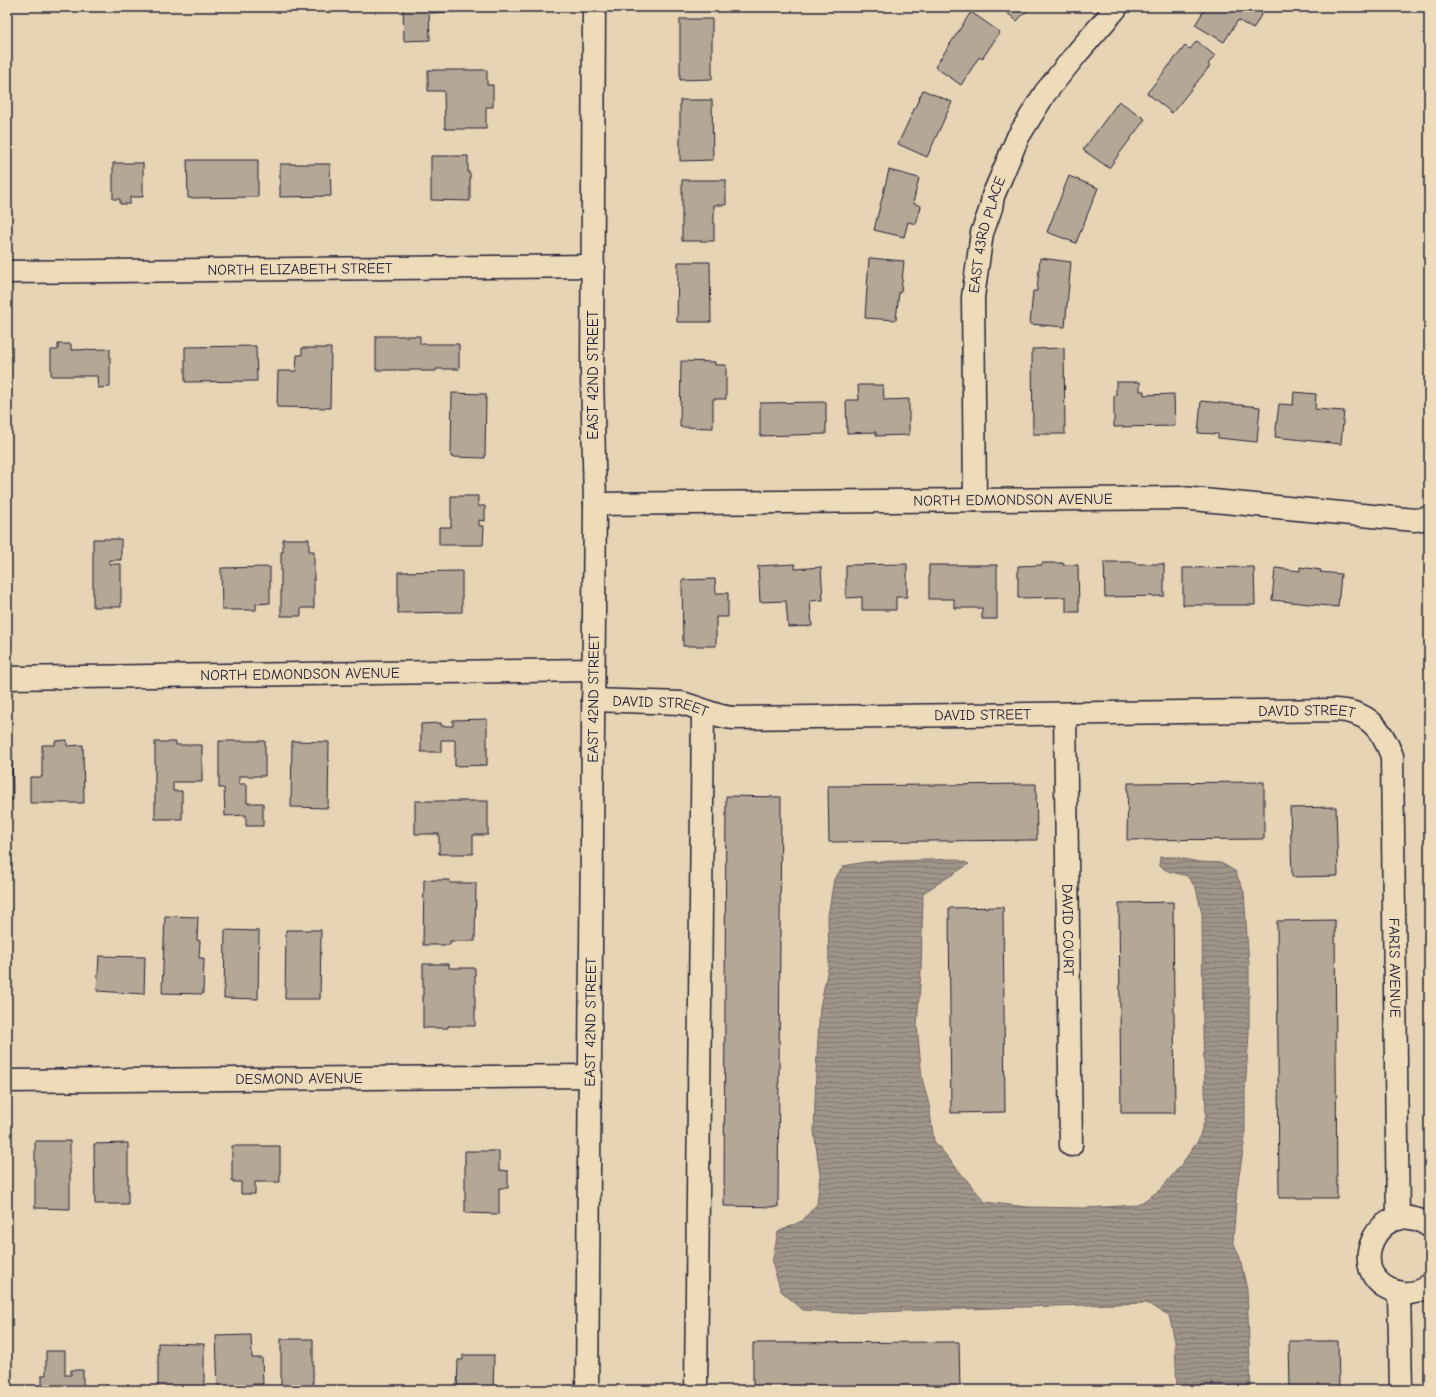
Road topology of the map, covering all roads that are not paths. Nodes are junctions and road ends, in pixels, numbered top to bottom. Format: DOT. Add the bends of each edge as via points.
graph roads {
  1 [pos="594,7"];
  2 [pos="1117,7"];
  3 [pos="593,266"];
  4 [pos="7,272"];
  5 [pos="975,500"];
  6 [pos="595,504"];
  7 [pos="1429,518"];
  8 [pos="593,670"];
  9 [pos="7,678"];
  10 [pos="593,700"];
  11 [pos="703,710"];
  12 [pos="1065,714"];
  13 [pos="1372,722"];
  14 [pos="591,1076"];
  15 [pos="7,1081"];
  16 [pos="1071,1145"];
  17 [pos="1398,1219"];
  18 [pos="1429,1226"];
  19 [pos="1429,1285"];
  20 [pos="1399,1292"];
  21 [pos="588,1390"];
  22 [pos="696,1390"];
  23 [pos="1401,1390"];
  1 -- 3 [label="street, EAST 42ND STREET"];
  2 -- 5 [label="street, EAST 43RD PLACE" via="1045,92 1018,137 992,196 991,208 982,233 973,297"];
  3 -- 4 [label="street, NORTH ELIZABETH STREET"];
  3 -- 6 [label="street, EAST 42ND STREET"];
  5 -- 6 [label="street, NORTH EDMONDSON AVENUE"];
  5 -- 7 [label="street, NORTH EDMONDSON AVENUE" via="1182,498 1415,520"];
  6 -- 8 [label="street, EAST 42ND STREET"];
  8 -- 9 [label="street, NORTH EDMONDSON AVENUE"];
  8 -- 10 [label="street, EAST 42ND STREET"];
  10 -- 11 [label="street, DAVID STREET" via="681,703"];
  10 -- 14 [label="street, EAST 42ND STREET"];
  11 -- 12 [label="street, DAVID STREET" via="719,717 734,718"];
  11 -- 22 [label="street"];
  12 -- 13 [label="street, DAVID STREET" via="1335,710 1355,713"];
  12 -- 16 [label="street, DAVID COURT"];
  13 -- 17 [label="street, FARIS AVENUE" via="1382,733 1392,756"];
  14 -- 15 [label="street, DESMOND AVENUE"];
  14 -- 21 [label="street, EAST 42ND STREET"];
  17 -- 18 [label="street" via="1418,1220"];
  17 -- 20 [label="street" via="1386,1224 1377,1232 1371,1243 1369,1256 1371,1268 1378,1280"];
  19 -- 20 [label="street" via="1414,1292"];
  20 -- 23 [label="street"];
}
